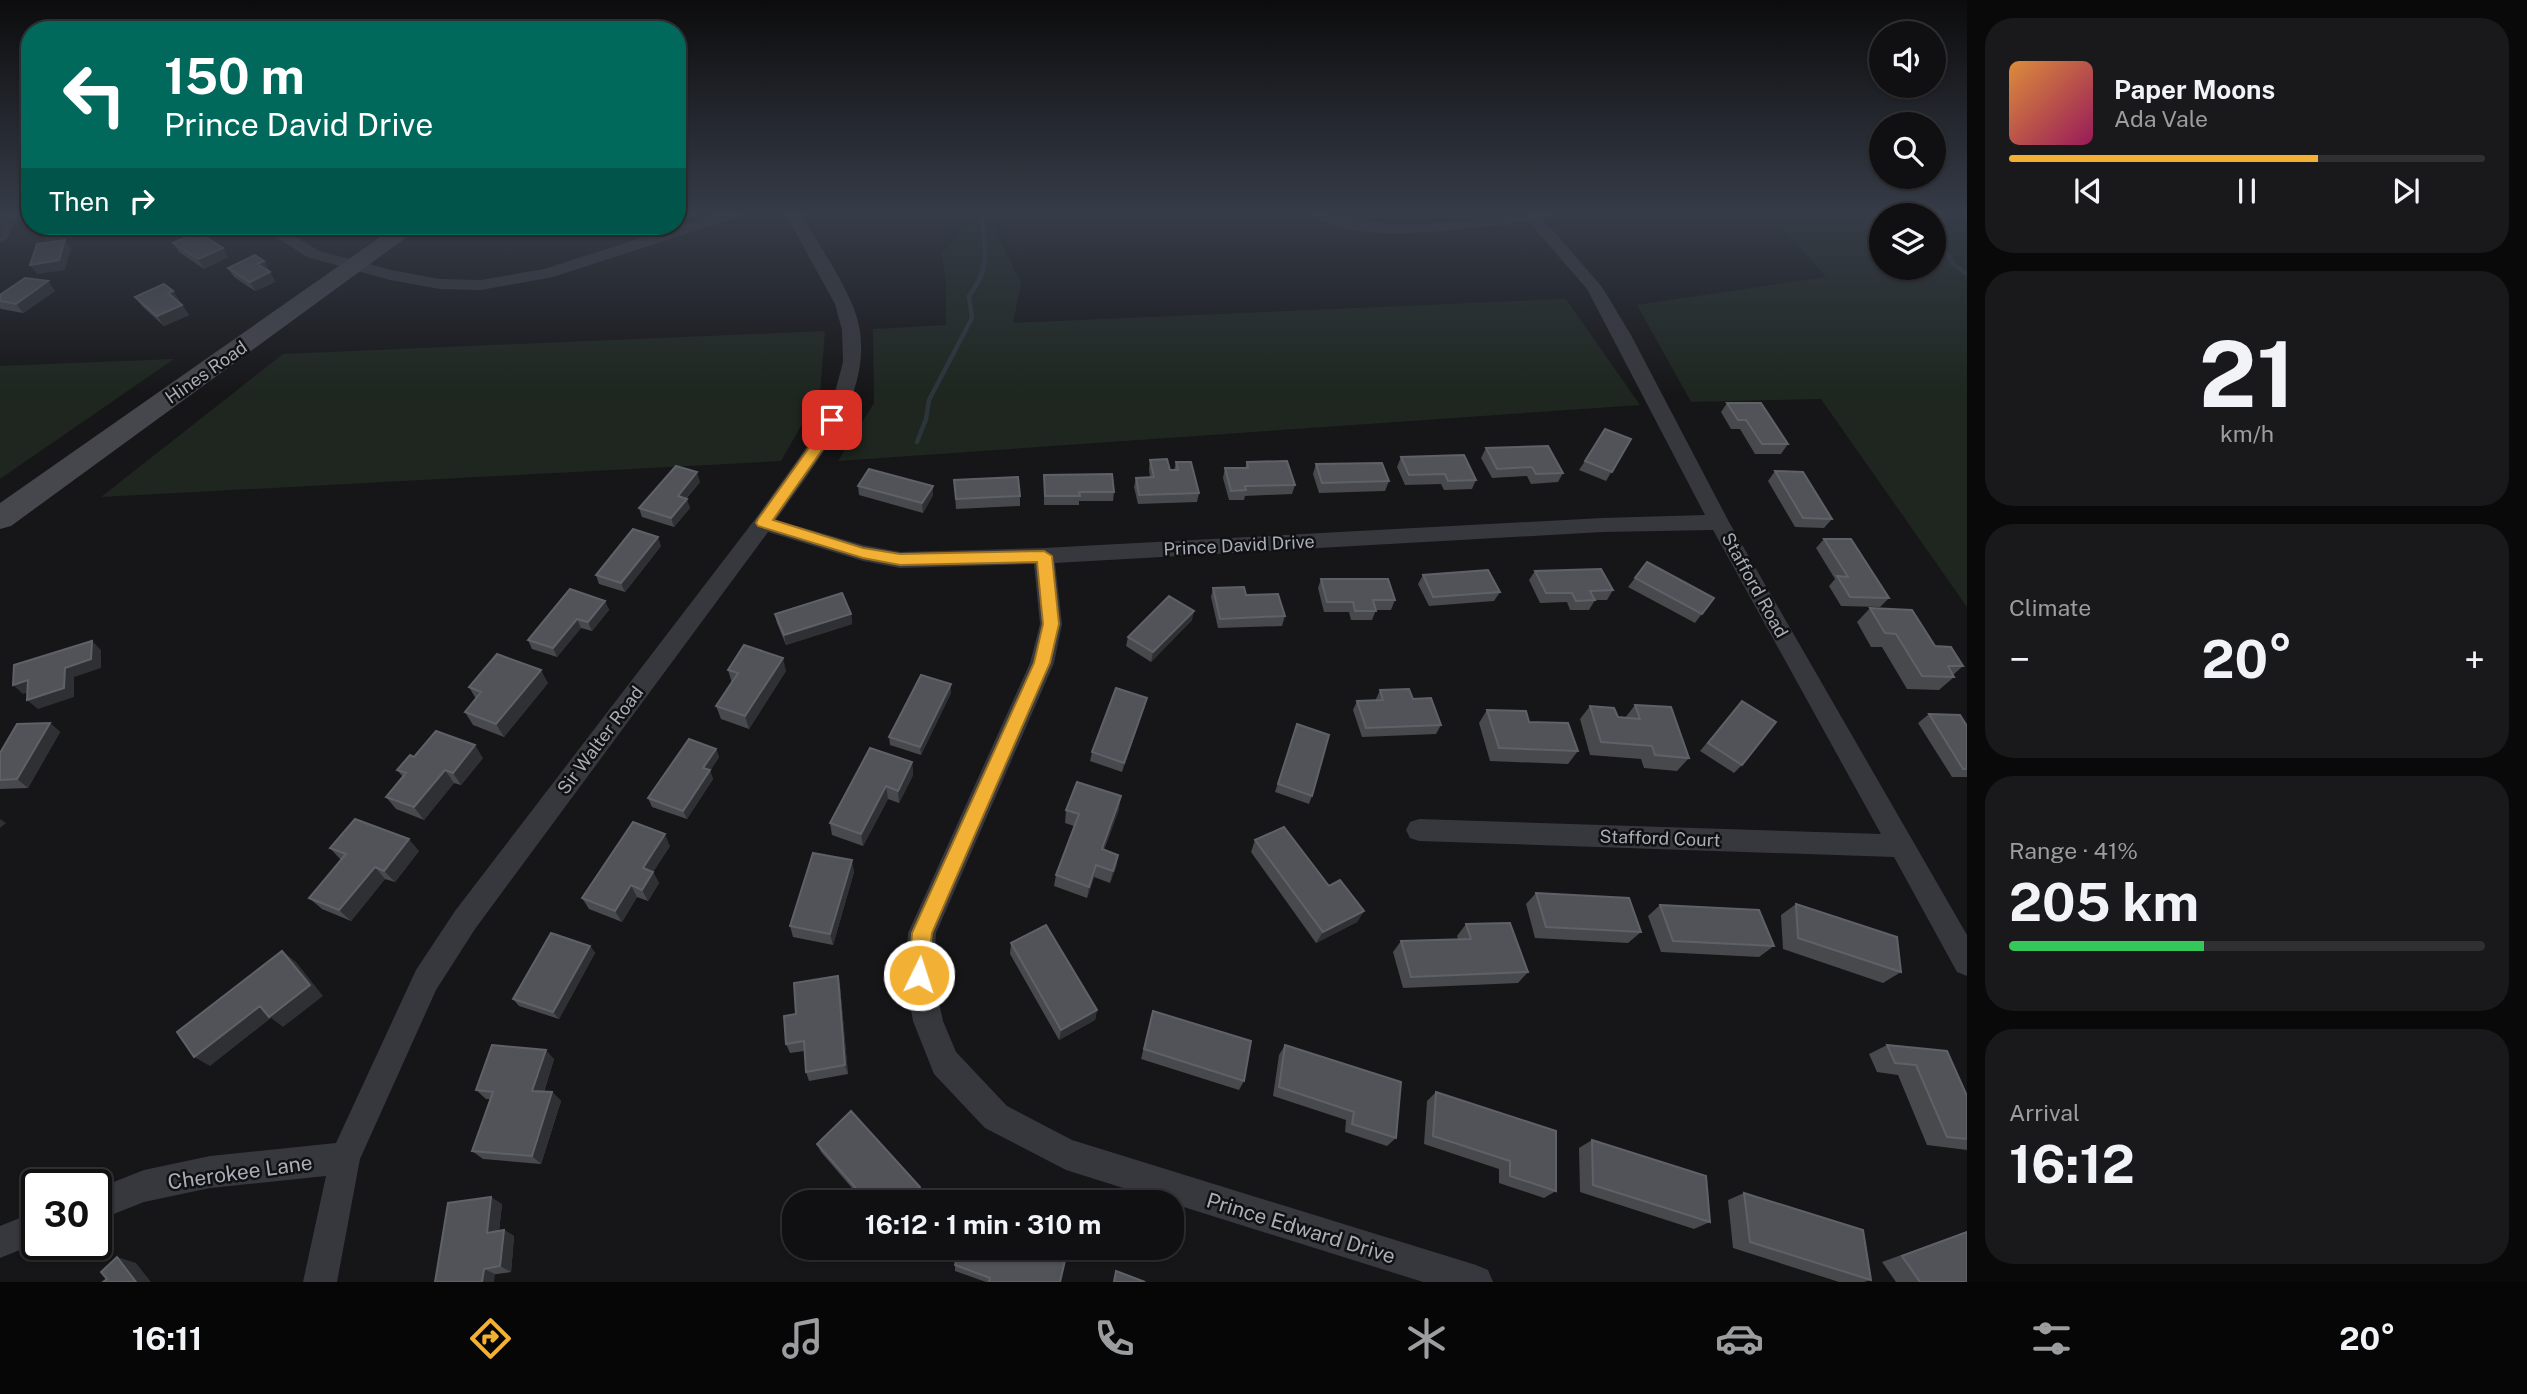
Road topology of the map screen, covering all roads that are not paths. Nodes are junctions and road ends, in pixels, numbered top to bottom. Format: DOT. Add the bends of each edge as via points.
graph roads {
  1 [pos="343,275"];
  2 [pos="400,275"];
  3 [pos="537,275"];
  4 [pos="828,275"];
  5 [pos="1584,275"];
  6 [pos="0,518"];
  7 [pos="1719,522"];
  8 [pos="763,523"];
  9 [pos="1044,556"];
  10 [pos="1419,830"];
  11 [pos="1902,846"];
  12 [pos="1967,962"];
  13 [pos="345,1158"];
  14 [pos="112,1199"];
  15 [pos="21,1233"];
  16 [pos="0,1241"];
  17 [pos="320,1282"];
  18 [pos="1476,1282"];
  1 -- 6 [label="street, Hines Road"];
  2 -- 3 [label="street" via="440,284 481,285"];
  4 -- 8 [label="street, Sir Walter Road" via="844,303 852,362 842,400 822,440"];
  5 -- 7 [label="street, Stafford Road" via="1622,335"];
  7 -- 9 [label="street, Prince David Drive"];
  7 -- 11 [label="street, Stafford Road"];
  8 -- 9 [label="street, Prince David Drive" via="900,560"];
  8 -- 13 [label="street, Sir Walter Road" via="465,920 426,980"];
  9 -- 18 [label="street, Prince Edward Drive" via="1051,624 1042,663 922,933 919,975 928,1021 945,1063 996,1117 1066,1154"];
  10 -- 11 [label="street, Stafford Court"];
  11 -- 12 [label="street, Stafford Road"];
  13 -- 14 [label="street, Cherokee Lane" via="210,1172 144,1186"];
  13 -- 17 [label="street, Sir Walter Road"];
  15 -- 16 [label="street"];
}
